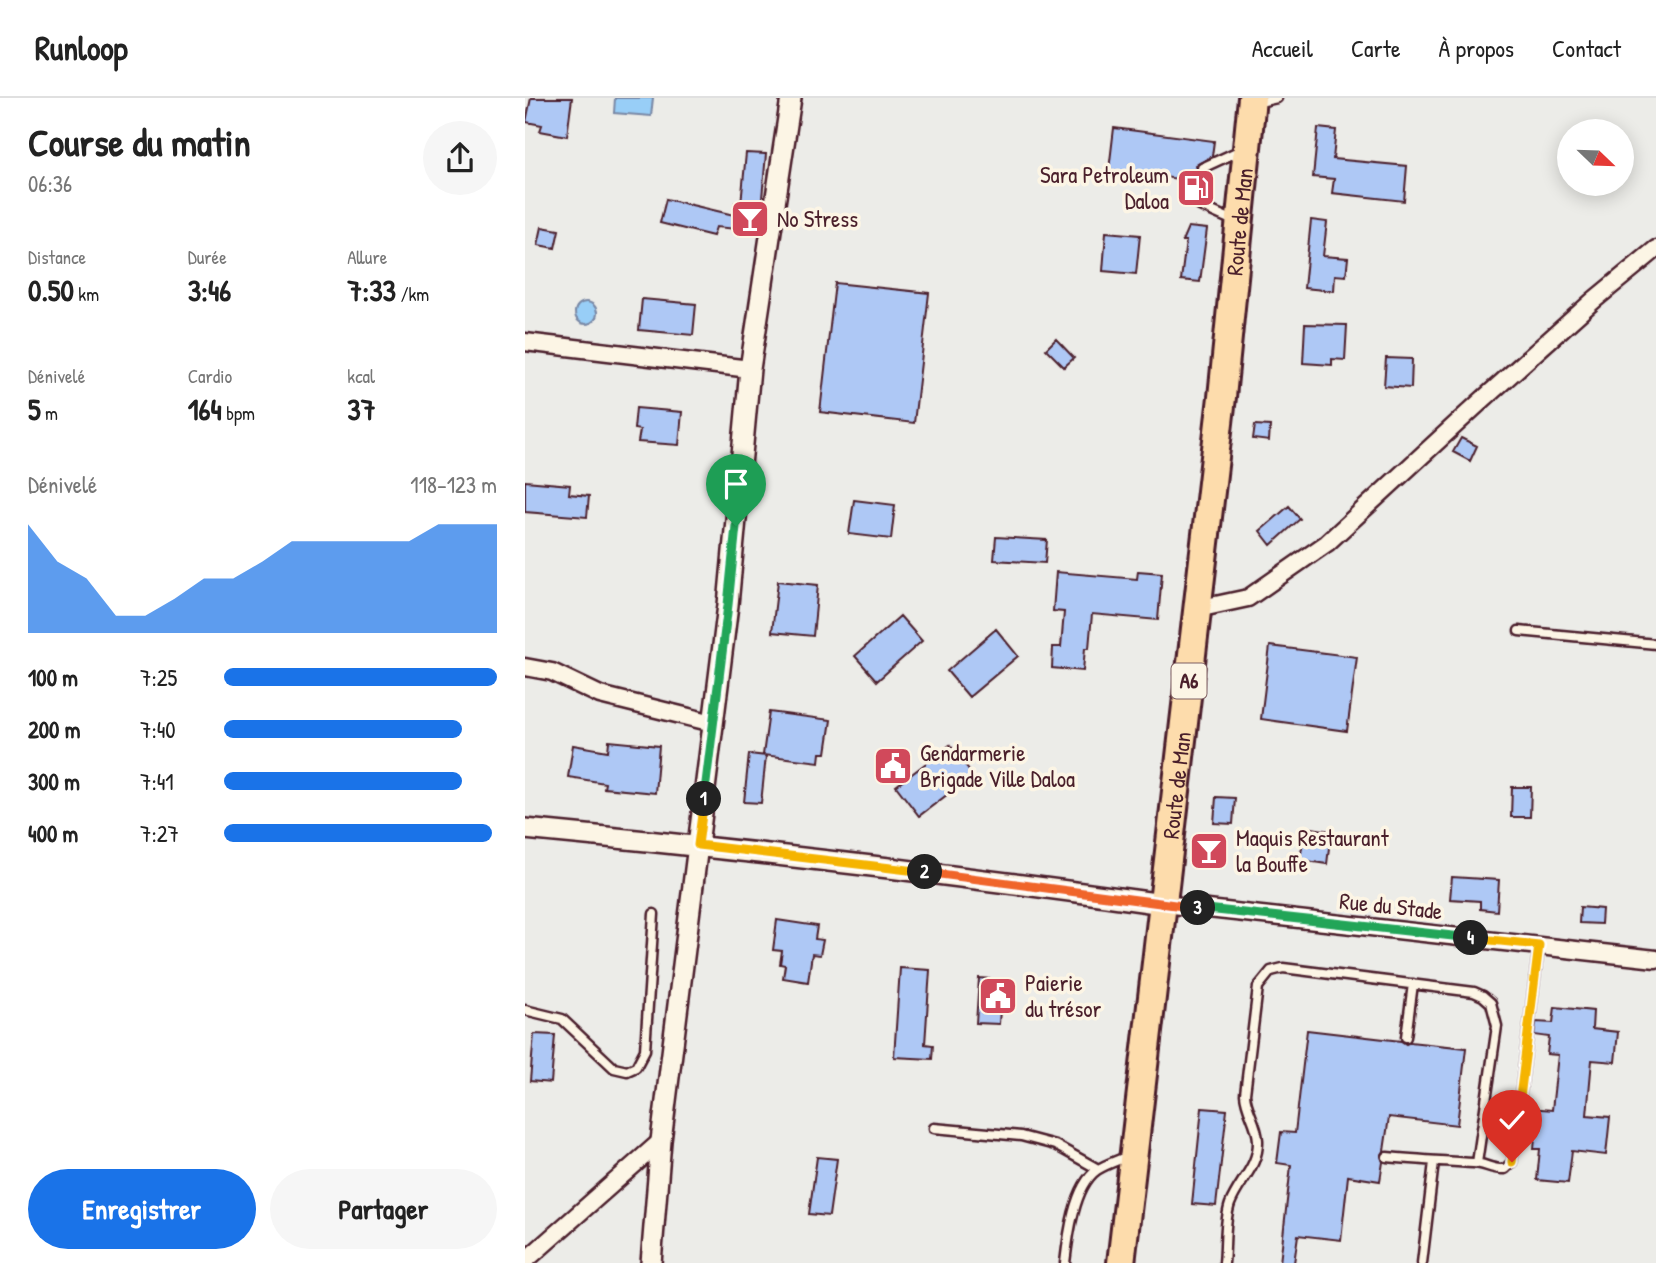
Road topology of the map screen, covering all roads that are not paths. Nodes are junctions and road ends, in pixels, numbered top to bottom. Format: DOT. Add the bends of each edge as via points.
graph roads {
  1 [pos="791,98"];
  2 [pos="1260,100"];
  3 [pos="1247,147"];
  4 [pos="1240,223"];
  5 [pos="1656,249"];
  6 [pos="525,342"];
  7 [pos="750,369"];
  8 [pos="1197,609"];
  9 [pos="1519,631"];
  10 [pos="1656,644"];
  11 [pos="525,667"];
  12 [pos="713,723"];
  13 [pos="525,829"];
  14 [pos="698,845"];
  15 [pos="1163,904"];
  16 [pos="654,914"];
  17 [pos="1539,945"];
  18 [pos="1656,959"];
  19 [pos="1413,984"];
  20 [pos="525,1010"];
  21 [pos="1406,1037"];
  22 [pos="934,1128"];
  23 [pos="661,1141"];
  24 [pos="1134,1154"];
  25 [pos="1387,1157"];
  26 [pos="1434,1162"];
  27 [pos="1477,1163"];
  28 [pos="1098,1169"];
  29 [pos="525,1261"];
  30 [pos="651,1263"];
  31 [pos="1065,1263"];
  32 [pos="1122,1263"];
  33 [pos="1224,1263"];
  34 [pos="1422,1263"];
  1 -- 7 [label="street"];
  2 -- 3 [label="highway, Route de Man / A6"];
  3 -- 4 [label="highway, Route de Man / A6"];
  3 -- 4 [label="lane" via="1202,168 1198,202"];
  4 -- 8 [label="highway, Route de Man / A6"];
  5 -- 8 [label="street" via="1490,392 1328,543 1248,598"];
  6 -- 7 [label="street"];
  7 -- 12 [label="street"];
  8 -- 15 [label="highway, Route de Man / A6"];
  9 -- 10 [label="lane"];
  11 -- 12 [label="street" via="552,672 600,695"];
  12 -- 14 [label="street"];
  13 -- 14 [label="street"];
  14 -- 15 [label="street"];
  14 -- 23 [label="street"];
  15 -- 17 [label="street, Rue du Stade"];
  15 -- 24 [label="highway, Route de Man / A6"];
  16 -- 20 [label="lane" via="645,1049 636,1067 627,1071 614,1068 562,1019"];
  17 -- 18 [label="street, Rue du Stade"];
  17 -- 27 [label="lane" via="1512,1162 1505,1170"];
  19 -- 21 [label="lane"];
  19 -- 27 [label="lane" via="1474,992 1491,1003 1495,1013 1497,1026"];
  19 -- 33 [label="lane" via="1283,968 1263,978 1258,986 1244,1094 1255,1125 1257,1152 1229,1207"];
  22 -- 28 [label="lane" via="1021,1136 1055,1145"];
  23 -- 29 [label="street"];
  23 -- 30 [label="street"];
  24 -- 28 [label="lane"];
  24 -- 32 [label="highway, Route de Man / A6"];
  25 -- 26 [label="lane"];
  26 -- 27 [label="lane"];
  26 -- 34 [label="lane"];
  28 -- 31 [label="lane" via="1074,1211"];
}
